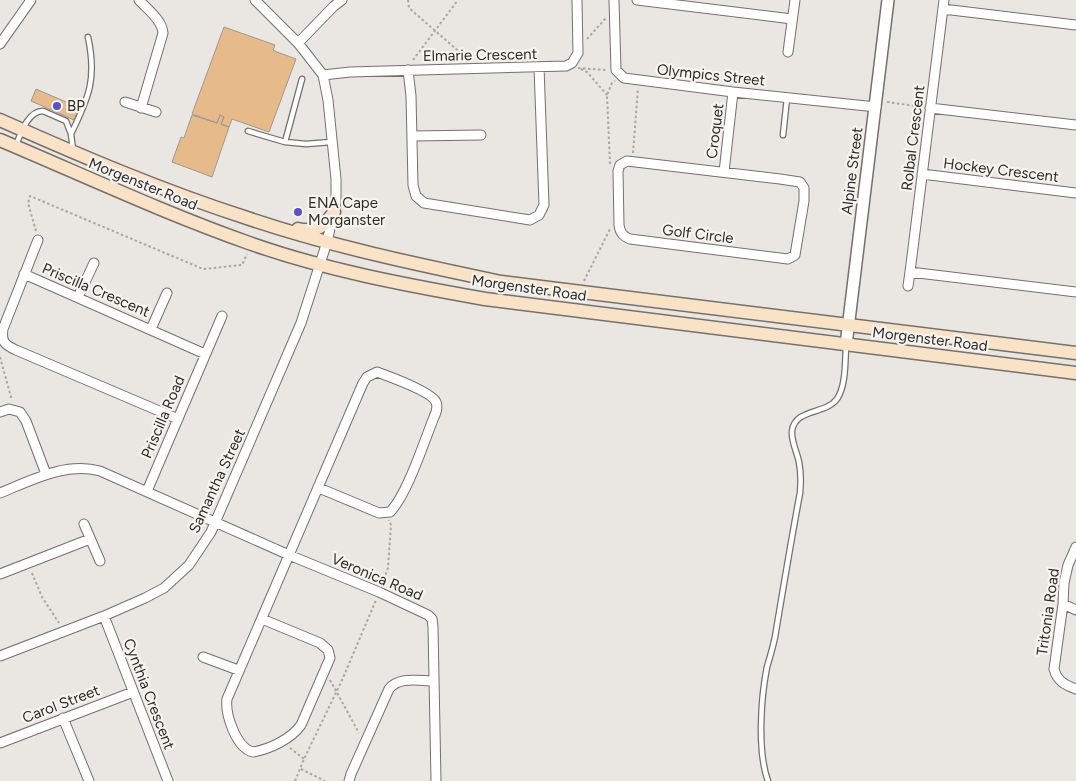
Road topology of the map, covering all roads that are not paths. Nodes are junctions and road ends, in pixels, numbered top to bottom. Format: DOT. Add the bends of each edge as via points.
graph roads {
  1 [pos="31,0"];
  2 [pos="139,0"];
  3 [pos="255,0"];
  4 [pos="342,0"];
  5 [pos="577,0"];
  6 [pos="614,0"];
  7 [pos="637,0"];
  8 [pos="794,0"];
  9 [pos="888,0"];
  10 [pos="943,4"];
  11 [pos="792,19"];
  12 [pos="1076,25"];
  13 [pos="88,38"];
  14 [pos="298,43"];
  15 [pos="0,44"];
  16 [pos="788,52"];
  17 [pos="539,67"];
  18 [pos="410,70"];
  19 [pos="323,75"];
  20 [pos="302,79"];
  21 [pos="733,92"];
  22 [pos="788,97"];
  23 [pos="125,102"];
  24 [pos="876,107"];
  25 [pos="141,108"];
  26 [pos="928,108"];
  27 [pos="156,112"];
  28 [pos="0,120"];
  29 [pos="1076,125"];
  30 [pos="23,130"];
  31 [pos="248,132"];
  32 [pos="71,134"];
  33 [pos="481,135"];
  34 [pos="783,135"];
  35 [pos="412,136"];
  36 [pos="0,140"];
  37 [pos="285,142"];
  38 [pos="331,142"];
  39 [pos="15,146"];
  40 [pos="73,152"];
  41 [pos="724,172"];
  42 [pos="922,174"];
  43 [pos="1076,193"];
  44 [pos="334,212"];
  45 [pos="264,224"];
  46 [pos="38,240"];
  47 [pos="327,242"];
  48 [pos="94,263"];
  49 [pos="320,265"];
  50 [pos="910,272"];
  51 [pos="24,274"];
  52 [pos="908,286"];
  53 [pos="1076,292"];
  54 [pos="167,293"];
  55 [pos="78,297"];
  56 [pos="222,316"];
  57 [pos="848,325"];
  58 [pos="151,329"];
  59 [pos="846,345"];
  60 [pos="1076,353"];
  61 [pos="205,354"];
  62 [pos="1076,373"];
  63 [pos="5,411"];
  64 [pos="178,419"];
  65 [pos="46,474"];
  66 [pos="319,488"];
  67 [pos="146,491"];
  68 [pos="0,493"];
  69 [pos="215,522"];
  70 [pos="84,524"];
  71 [pos="90,539"];
  72 [pos="1076,547"];
  73 [pos="289,555"];
  74 [pos="100,561"];
  75 [pos="0,574"];
  76 [pos="1063,604"];
  77 [pos="1076,610"];
  78 [pos="104,616"];
  79 [pos="262,619"];
  80 [pos="0,656"];
  81 [pos="203,657"];
  82 [pos="238,670"];
  83 [pos="434,681"];
  84 [pos="1076,689"];
  85 [pos="133,692"];
  86 [pos="63,718"];
  87 [pos="0,743"];
  88 [pos="89,781"];
  89 [pos="168,781"];
  90 [pos="349,781"];
  91 [pos="436,781"];
  92 [pos="768,781"];
  1 -- 15 [label="street"];
  2 -- 25 [label="street" via="159,22 163,33"];
  3 -- 14 [label="street"];
  4 -- 14 [label="street"];
  5 -- 17 [label="street, Elmarie Crescent" via="576,59 569,65"];
  6 -- 21 [label="street, Olympics Street" via="618,73 639,81"];
  7 -- 11 [label="street"];
  8 -- 11 [label="street"];
  9 -- 24 [label="street, Alpine Street"];
  10 -- 12 [label="street, Rolbal Crescent"];
  10 -- 26 [label="street, Rolbal Crescent"];
  11 -- 16 [label="street"];
  13 -- 32 [label="lane" via="93,66 90,86"];
  14 -- 19 [label="street"];
  17 -- 18 [label="street, Elmarie Crescent"];
  17 -- 35 [label="street" via="544,205 535,218 501,216 419,200 413,190"];
  18 -- 19 [label="street, Elmarie Crescent"];
  18 -- 35 [label="street"];
  19 -- 38 [label="street, Samantha Street"];
  20 -- 37 [label="lane"];
  21 -- 22 [label="street, Olympics Street"];
  21 -- 41 [label="street, Croquet"];
  22 -- 24 [label="street, Olympics Street"];
  22 -- 34 [label="lane"];
  23 -- 25 [label="street"];
  24 -- 57 [label="street, Alpine Street"];
  25 -- 27 [label="street"];
  26 -- 29 [label="street"];
  26 -- 42 [label="street, Rolbal Crescent"];
  28 -- 30 [label="main road, Morgenster Road"];
  30 -- 32 [label="lane" via="32,114 39,110 66,121"];
  30 -- 39 [label="lane"];
  30 -- 40 [label="main road, Morgenster Road"];
  31 -- 37 [label="lane"];
  32 -- 40 [label="lane"];
  33 -- 35 [label="street"];
  36 -- 39 [label="main road, Morgenster Road"];
  37 -- 38 [label="lane"];
  38 -- 44 [label="street, Samantha Street" via="337,189"];
  39 -- 49 [label="main road, Morgenster Road" via="176,216 250,244"];
  40 -- 45 [label="main road, Morgenster Road" via="168,191"];
  41 -- 41 [label="street, Golf Circle" via="624,162 618,168 621,233 630,239 788,259 794,257 804,201 802,184"];
  42 -- 43 [label="street, Hockey Crescent"];
  42 -- 50 [label="street, Rolbal Crescent"];
  44 -- 45 [label="main road" via="323,226 312,229"];
  44 -- 47 [label="street, Samantha Street"];
  45 -- 47 [label="main road, Morgenster Road"];
  46 -- 51 [label="street"];
  47 -- 49 [label="street, Samantha Street"];
  47 -- 57 [label="main road, Morgenster Road" via="501,282"];
  48 -- 55 [label="street"];
  49 -- 59 [label="main road, Morgenster Road" via="485,299"];
  49 -- 69 [label="street, Samantha Street" via="302,323"];
  50 -- 52 [label="street, Rolbal Crescent"];
  50 -- 53 [label="street"];
  51 -- 55 [label="street, Priscilla Crescent"];
  51 -- 64 [label="street, Priscilla Crescent" via="3,329 4,342"];
  54 -- 58 [label="street"];
  55 -- 58 [label="street, Priscilla Crescent"];
  56 -- 61 [label="street, Priscilla Road"];
  57 -- 59 [label="street, Alpine Street"];
  57 -- 60 [label="main road, Morgenster Road"];
  58 -- 61 [label="street, Priscilla Crescent"];
  59 -- 62 [label="main road, Morgenster Road"];
  59 -- 92 [label="lane" via="840,394 826,408 800,417 792,433 801,477 800,493 764,691 761,737"];
  61 -- 64 [label="street, Priscilla Road"];
  63 -- 65 [label="street" via="20,412"];
  64 -- 67 [label="street, Priscilla Road"];
  65 -- 67 [label="street, Veronica Road" via="73,468 91,469"];
  65 -- 68 [label="street, Veronica Road"];
  66 -- 66 [label="street" via="367,377 377,372 420,390 436,402 437,410 408,481 390,512 373,510"];
  66 -- 73 [label="street"];
  67 -- 69 [label="street, Veronica Road"];
  69 -- 73 [label="street, Veronica Road"];
  69 -- 78 [label="street, Samantha Street" via="198,554 173,581"];
  70 -- 71 [label="street"];
  71 -- 74 [label="street"];
  71 -- 75 [label="street"];
  72 -- 76 [label="street, Tritonia Road" via="1068,565"];
  73 -- 79 [label="street"];
  73 -- 83 [label="street, Veronica Road" via="380,592 432,619"];
  76 -- 77 [label="street"];
  76 -- 84 [label="street, Tritonia Road" via="1054,669 1060,681"];
  78 -- 80 [label="street, Samantha Street"];
  78 -- 85 [label="street, Cynthia Crescent"];
  79 -- 82 [label="street"];
  79 -- 82 [label="street" via="328,650 330,658 325,672 296,732 254,752 243,747 226,708"];
  81 -- 82 [label="street"];
  83 -- 90 [label="street" via="402,680 392,684"];
  83 -- 91 [label="street, Veronica Road"];
  85 -- 86 [label="street, Carol Street"];
  85 -- 89 [label="street, Cynthia Crescent"];
  86 -- 87 [label="street, Carol Street"];
  86 -- 88 [label="street"];
}
